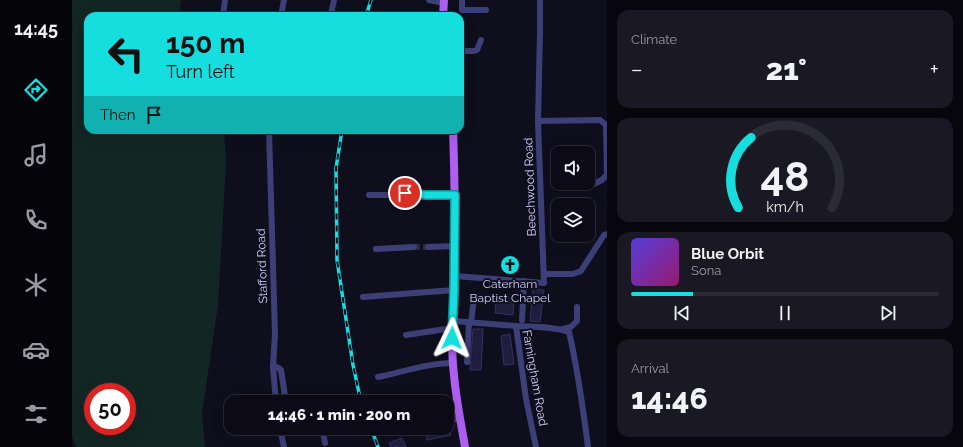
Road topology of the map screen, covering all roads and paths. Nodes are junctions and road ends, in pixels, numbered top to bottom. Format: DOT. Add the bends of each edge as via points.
graph roads {
  1 [pos="225,0"];
  2 [pos="284,0"];
  3 [pos="334,0"];
  4 [pos="429,0"];
  5 [pos="462,0"];
  6 [pos="540,0"];
  7 [pos="444,2"];
  8 [pos="486,10"];
  9 [pos="224,12"];
  10 [pos="282,12"];
  11 [pos="331,12"];
  12 [pos="443,12"];
  13 [pos="482,40"];
  14 [pos="464,51"];
  15 [pos="538,121"];
  16 [pos="269,134"];
  17 [pos="453,134"];
  18 [pos="595,184"];
  19 [pos="369,195"];
  20 [pos="455,195"];
  21 [pos="607,234"];
  22 [pos="428,246"];
  23 [pos="455,246"];
  24 [pos="414,247"];
  25 [pos="376,249"];
  26 [pos="544,274"];
  27 [pos="455,276"];
  28 [pos="524,281"];
  29 [pos="454,290"];
  30 [pos="363,297"];
  31 [pos="474,298"];
  32 [pos="577,307"];
  33 [pos="522,320"];
  34 [pos="470,322"];
  35 [pos="453,325"];
  36 [pos="516,326"];
  37 [pos="562,329"];
  38 [pos="406,335"];
  39 [pos="467,362"];
  40 [pos="453,363"];
  41 [pos="273,367"];
  42 [pos="378,377"];
  43 [pos="275,395"];
  44 [pos="285,395"];
  45 [pos="460,418"];
  46 [pos="454,420"];
  47 [pos="281,435"];
  48 [pos="323,435"];
  49 [pos="325,443"];
  50 [pos="284,447"];
  51 [pos="465,447"];
  52 [pos="536,447"];
  53 [pos="588,447"];
  1 -- 9 [label="street"];
  2 -- 10 [label="street"];
  3 -- 11 [label="street"];
  4 -- 7 [label="street"];
  5 -- 8 [label="street" via="462,10"];
  6 -- 15 [label="street, Beechwood Road"];
  7 -- 12 [label="main road"];
  13 -- 14 [label="street" via="477,50"];
  15 -- 18 [label="street" via="600,120 606,125 607,175"];
  15 -- 26 [label="street, Beechwood Road"];
  16 -- 41 [label="street, Stafford Road" via="276,334"];
  17 -- 20 [label="main road"];
  19 -- 20 [label="street"];
  20 -- 23 [label="main road"];
  21 -- 26 [label="street" via="581,271 573,274"];
  22 -- 23 [label="street"];
  23 -- 27 [label="main road"];
  24 -- 25 [label="street"];
  26 -- 28 [label="street" via="544,283"];
  27 -- 28 [label="street"];
  27 -- 29 [label="main road"];
  28 -- 33 [label="street"];
  29 -- 30 [label="street"];
  29 -- 35 [label="main road"];
  31 -- 34 [label="street"];
  32 -- 37 [label="street" via="577,321 571,327"];
  34 -- 35 [label="street, Farningham Road"];
  34 -- 36 [label="street, Farningham Road"];
  34 -- 39 [label="street"];
  35 -- 38 [label="street, Farningham Road"];
  35 -- 40 [label="main road"];
  36 -- 37 [label="street"];
  36 -- 52 [label="street, Farningham Road" via="526,400"];
  37 -- 53 [label="street" via="569,332 575,357"];
  40 -- 42 [label="street"];
  40 -- 45 [label="main road"];
  41 -- 43 [label="street, Stafford Road"];
  41 -- 44 [label="street" via="281,370"];
  45 -- 46 [label="street"];
  45 -- 51 [label="main road"];
  47 -- 50 [label="street"];
  48 -- 49 [label="street"];
}
